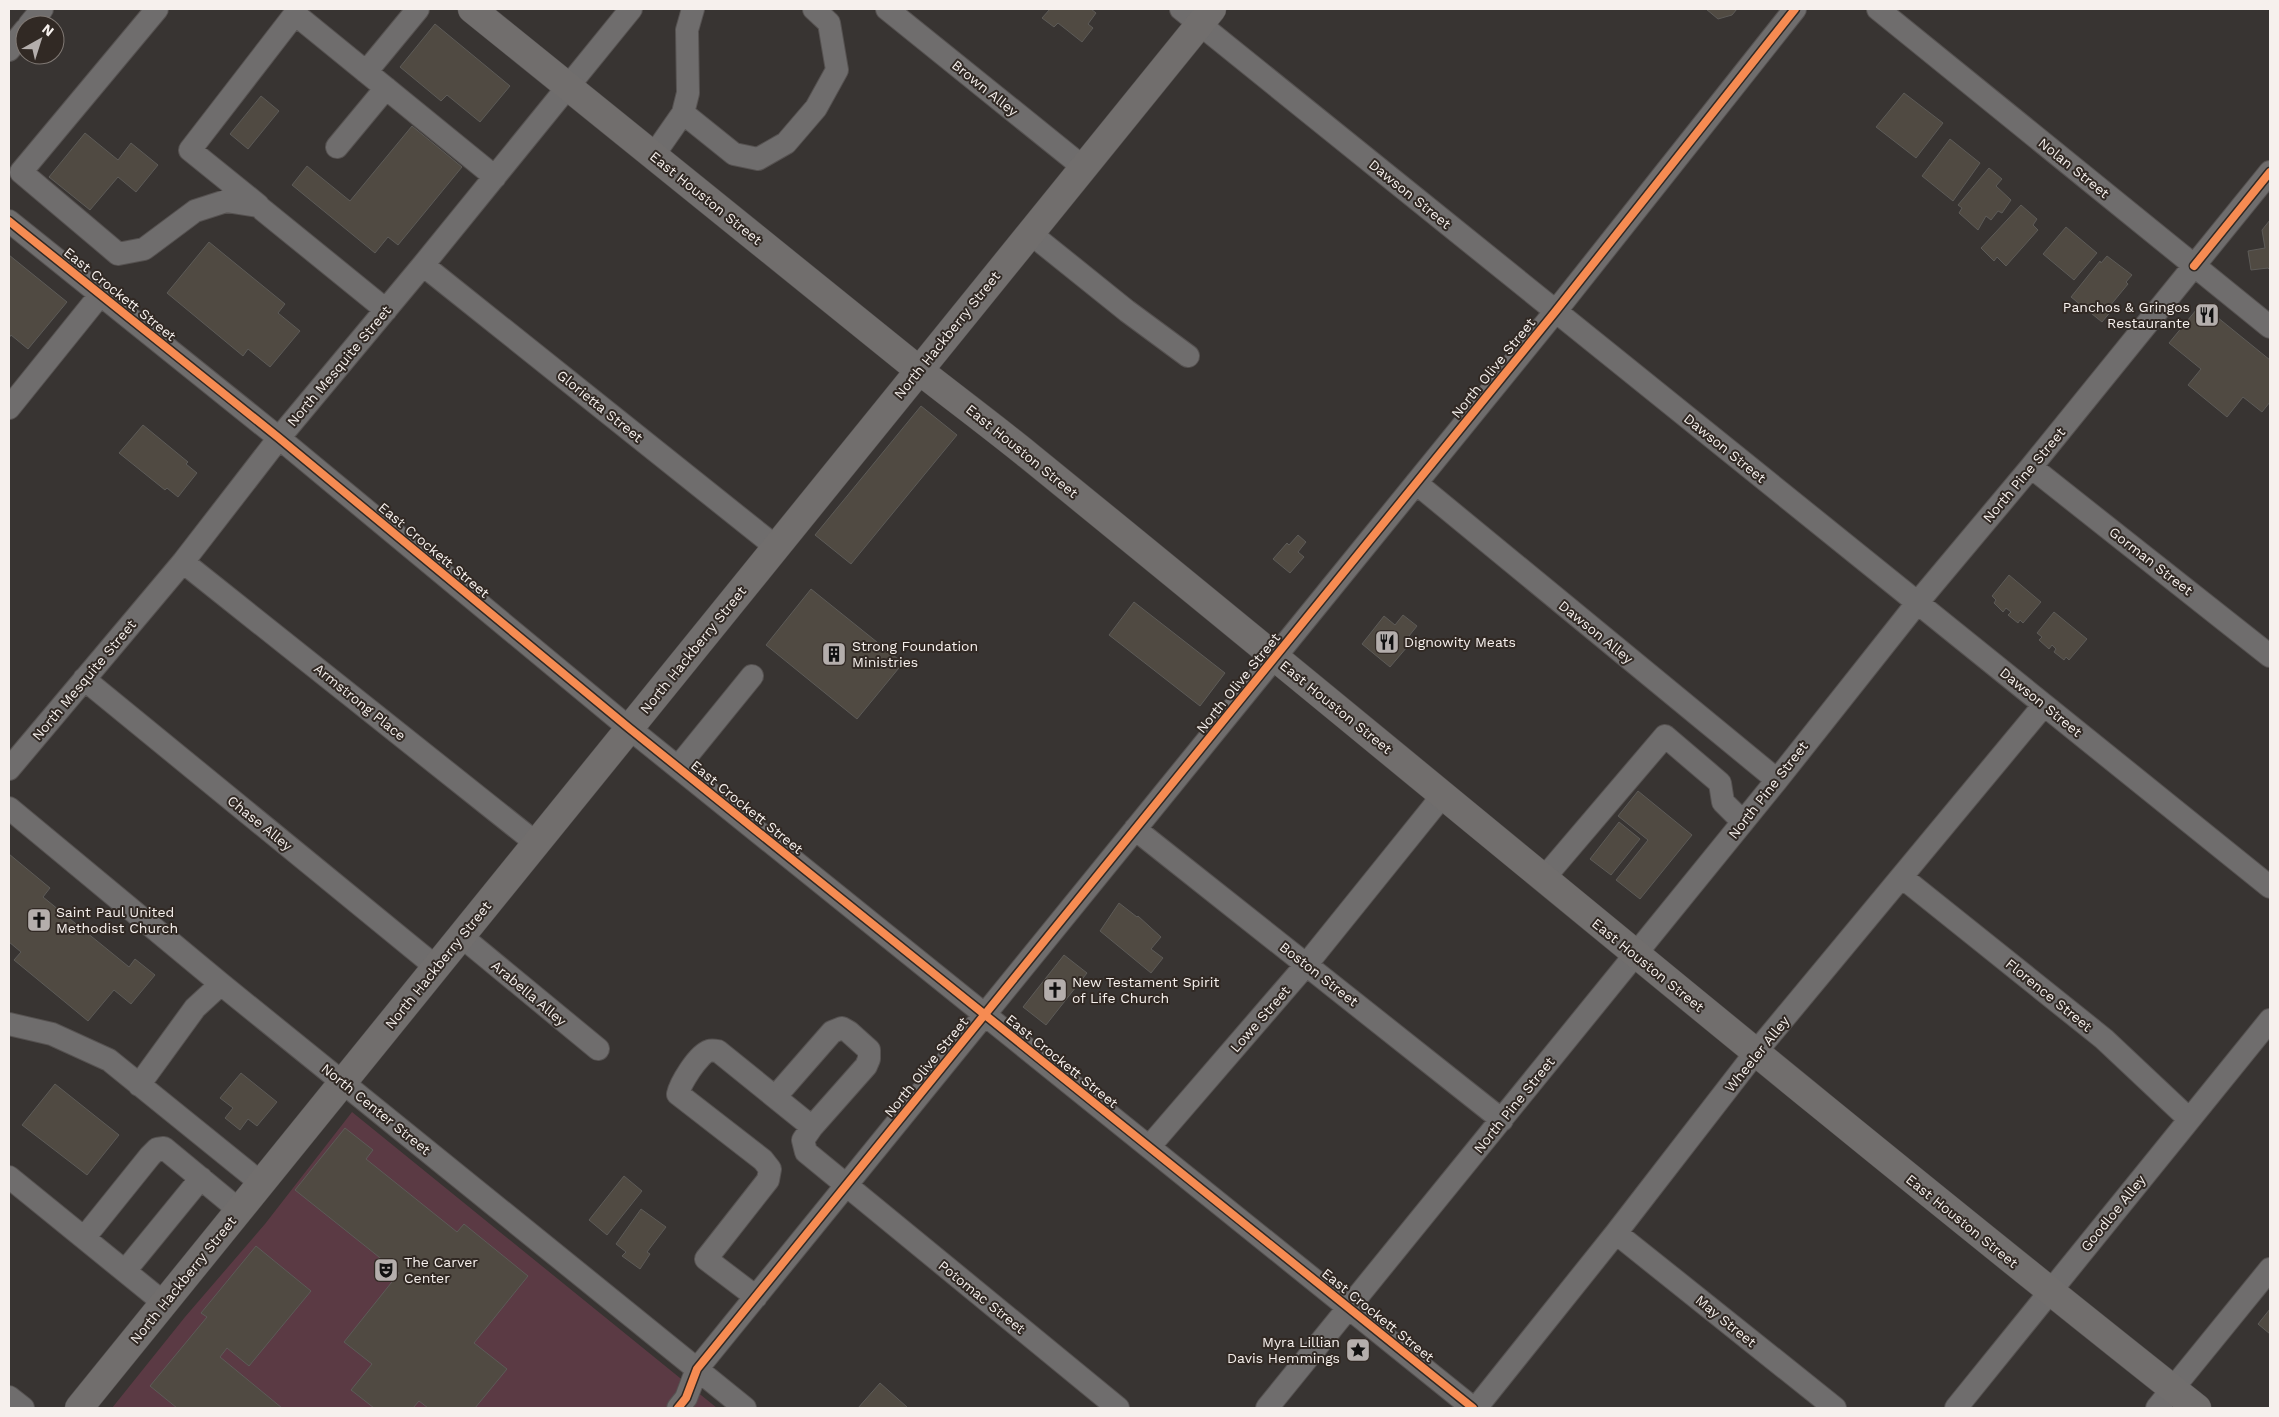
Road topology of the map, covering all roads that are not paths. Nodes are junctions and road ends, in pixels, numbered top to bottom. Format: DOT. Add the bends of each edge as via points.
graph roads {
  1 [pos="157,9"];
  2 [pos="418,9"];
  3 [pos="472,9"];
  4 [pos="630,9"];
  5 [pos="693,9"];
  6 [pos="814,9"];
  7 [pos="887,9"];
  8 [pos="1795,9"];
  9 [pos="1878,9"];
  10 [pos="296,11"];
  11 [pos="1198,14"];
  12 [pos="366,72"];
  13 [pos="568,87"];
  14 [pos="386,88"];
  15 [pos="683,114"];
  16 [pos="337,147"];
  17 [pos="653,156"];
  18 [pos="1084,167"];
  19 [pos="2270,172"];
  20 [pos="495,177"];
  21 [pos="258,206"];
  22 [pos="9,221"];
  23 [pos="1030,233"];
  24 [pos="423,265"];
  25 [pos="2194,266"];
  26 [pos="100,295"];
  27 [pos="386,310"];
  28 [pos="1555,312"];
  29 [pos="2270,327"];
  30 [pos="1188,356"];
  31 [pos="919,370"];
  32 [pos="9,408"];
  33 [pos="279,438"];
  34 [pos="2031,467"];
  35 [pos="1416,483"];
  36 [pos="776,547"];
  37 [pos="183,562"];
  38 [pos="1918,602"];
  39 [pos="2270,656"];
  40 [pos="1275,657"];
  41 [pos="752,676"];
  42 [pos="84,679"];
  43 [pos="2044,705"];
  44 [pos="630,728"];
  45 [pos="678,768"];
  46 [pos="9,769"];
  47 [pos="1777,780"];
  48 [pos="1443,794"];
  49 [pos="9,808"];
  50 [pos="1744,822"];
  51 [pos="1135,829"];
  52 [pos="536,843"];
  53 [pos="1544,878"];
  54 [pos="1903,878"];
  55 [pos="2270,887"];
  56 [pos="461,936"];
  57 [pos="1635,955"];
  58 [pos="1306,964"];
  59 [pos="436,967"];
  60 [pos="221,984"];
  61 [pos="985,1015"];
  62 [pos="2270,1020"];
  63 [pos="9,1024"];
  64 [pos="598,1049"];
  65 [pos="1756,1052"];
  66 [pos="342,1083"];
  67 [pos="139,1085"];
  68 [pos="776,1096"];
  69 [pos="2190,1119"];
  70 [pos="1502,1120"];
  71 [pos="812,1126"];
  72 [pos="1149,1148"];
  73 [pos="9,1177"];
  74 [pos="201,1178"];
  75 [pos="261,1183"];
  76 [pos="847,1185"];
  77 [pos="239,1210"];
  78 [pos="1616,1233"];
  79 [pos="84,1238"];
  80 [pos="2270,1269"];
  81 [pos="125,1271"];
  82 [pos="2049,1292"];
  83 [pos="756,1297"];
  84 [pos="164,1303"];
  85 [pos="1349,1308"];
  86 [pos="697,1370"];
  87 [pos="9,1397"];
  88 [pos="2165,1399"];
  89 [pos="23,1408"];
  90 [pos="79,1408"];
  91 [pos="678,1408"];
  92 [pos="745,1408"];
  93 [pos="1118,1408"];
  94 [pos="1267,1408"];
  95 [pos="1475,1408"];
  96 [pos="1835,1408"];
  97 [pos="1956,1408"];
  98 [pos="2197,1408"];
  1 -- 21 [label="street" via="21,172 118,254 144,249 195,211 226,201"];
  2 -- 12 [label="street"];
  3 -- 13 [label="main road, East Houston Street"];
  4 -- 13 [label="street, North Mesquite Street"];
  5 -- 15 [label="street" via="687,30 688,93"];
  6 -- 15 [label="street" via="829,23 837,70 816,108 786,143 758,158 734,154"];
  7 -- 18 [label="street, Brown Alley"];
  8 -- 28 [label="street, North Olive Street"];
  9 -- 25 [label="street, Nolan Street"];
  10 -- 12 [label="street"];
  10 -- 21 [label="street" via="190,150"];
  11 -- 18 [label="main road, North Hackberry Street"];
  11 -- 28 [label="street, Dawson Street"];
  12 -- 14 [label="street"];
  13 -- 17 [label="main road, East Houston Street"];
  13 -- 20 [label="street, North Mesquite Street"];
  14 -- 16 [label="street"];
  14 -- 20 [label="street"];
  15 -- 17 [label="street"];
  17 -- 31 [label="main road, East Houston Street"];
  18 -- 23 [label="main road, North Hackberry Street"];
  19 -- 25 [label="street, North Pine Street"];
  20 -- 24 [label="street, North Mesquite Street"];
  21 -- 27 [label="street"];
  22 -- 26 [label="street, East Crockett Street"];
  23 -- 30 [label="street"];
  23 -- 31 [label="main road, North Hackberry Street"];
  24 -- 27 [label="street, North Mesquite Street"];
  24 -- 36 [label="street, Glorietta Street"];
  25 -- 29 [label="street, Nolan Street"];
  25 -- 34 [label="street, North Pine Street"];
  26 -- 32 [label="street"];
  26 -- 33 [label="street, East Crockett Street"];
  27 -- 33 [label="street, North Mesquite Street"];
  28 -- 35 [label="street, North Olive Street"];
  28 -- 38 [label="street, Dawson Street"];
  31 -- 36 [label="main road, North Hackberry Street"];
  31 -- 40 [label="main road, East Houston Street"];
  33 -- 37 [label="street, North Mesquite Street"];
  33 -- 44 [label="street, East Crockett Street"];
  34 -- 38 [label="street, North Pine Street"];
  34 -- 39 [label="street, Gorman Street"];
  35 -- 40 [label="street, North Olive Street"];
  35 -- 47 [label="street, Dawson Alley"];
  36 -- 44 [label="main road, North Hackberry Street"];
  37 -- 42 [label="street, North Mesquite Street"];
  37 -- 52 [label="street, Armstrong Place"];
  38 -- 43 [label="street, Dawson Street"];
  38 -- 47 [label="street, North Pine Street"];
  40 -- 48 [label="main road, East Houston Street"];
  40 -- 51 [label="street, North Olive Street"];
  41 -- 45 [label="street"];
  42 -- 46 [label="street, North Mesquite Street"];
  42 -- 59 [label="street, Chase Alley"];
  43 -- 54 [label="street, Wheeler Alley"];
  43 -- 55 [label="street, Dawson Street"];
  44 -- 45 [label="street, East Crockett Street"];
  44 -- 52 [label="main road, North Hackberry Street"];
  45 -- 61 [label="street, East Crockett Street"];
  47 -- 50 [label="street, North Pine Street"];
  48 -- 53 [label="main road, East Houston Street"];
  48 -- 58 [label="street, Lowe Street"];
  49 -- 60 [label="street, North Center Street"];
  50 -- 53 [label="street" via="1723,802 1720,783 1665,736"];
  50 -- 57 [label="street, North Pine Street"];
  51 -- 58 [label="street, Boston Street"];
  51 -- 61 [label="street, North Olive Street"];
  52 -- 56 [label="main road, North Hackberry Street"];
  53 -- 57 [label="main road, East Houston Street"];
  54 -- 65 [label="street, Wheeler Alley"];
  54 -- 69 [label="street, Florence Street" via="2104,1039"];
  56 -- 59 [label="main road, North Hackberry Street"];
  56 -- 64 [label="street, Arabella Alley"];
  57 -- 65 [label="main road, East Houston Street"];
  57 -- 70 [label="street, North Pine Street"];
  58 -- 70 [label="street, Boston Street"];
  58 -- 72 [label="street, Lowe Street"];
  59 -- 66 [label="main road, North Hackberry Street"];
  60 -- 66 [label="street, North Center Street"];
  60 -- 67 [label="street" via="195,1008"];
  61 -- 72 [label="street, East Crockett Street"];
  61 -- 76 [label="street, North Olive Street"];
  62 -- 69 [label="street, Goodloe Alley"];
  63 -- 67 [label="street" via="52,1034 109,1060"];
  65 -- 78 [label="street, Wheeler Alley"];
  65 -- 82 [label="main road, East Houston Street"];
  66 -- 75 [label="main road, North Hackberry Street"];
  66 -- 86 [label="street, North Center Street"];
  67 -- 75 [label="street"];
  68 -- 71 [label="street"];
  68 -- 71 [label="street" via="832,1032 842,1028 849,1032 869,1050 869,1059"];
  68 -- 83 [label="street" via="718,1051 709,1051 699,1058 679,1087 678,1094 763,1160 770,1169 768,1180 706,1259"];
  69 -- 82 [label="street, Goodloe Alley"];
  70 -- 85 [label="street, North Pine Street"];
  71 -- 76 [label="street, Potomac Street" via="803,1140 806,1152"];
  72 -- 85 [label="street, East Crockett Street"];
  73 -- 79 [label="street"];
  74 -- 77 [label="street"];
  74 -- 79 [label="street" via="164,1148 157,1149"];
  74 -- 81 [label="street"];
  75 -- 77 [label="main road, North Hackberry Street"];
  76 -- 83 [label="street, North Olive Street"];
  76 -- 93 [label="street, Potomac Street"];
  77 -- 84 [label="main road, North Hackberry Street"];
  78 -- 95 [label="street, Wheeler Alley"];
  78 -- 96 [label="street, May Street"];
  79 -- 81 [label="street"];
  80 -- 88 [label="street"];
  81 -- 84 [label="street"];
  82 -- 88 [label="main road, East Houston Street"];
  82 -- 97 [label="street, Goodloe Alley"];
  83 -- 86 [label="street, North Olive Street"];
  84 -- 90 [label="main road, North Hackberry Street"];
  85 -- 94 [label="street, North Pine Street"];
  85 -- 95 [label="street, East Crockett Street"];
  86 -- 91 [label="street, North Olive Street" via="686,1398"];
  86 -- 92 [label="street, North Center Street"];
  87 -- 89 [label="street"];
  88 -- 98 [label="main road, East Houston Street"];
}
